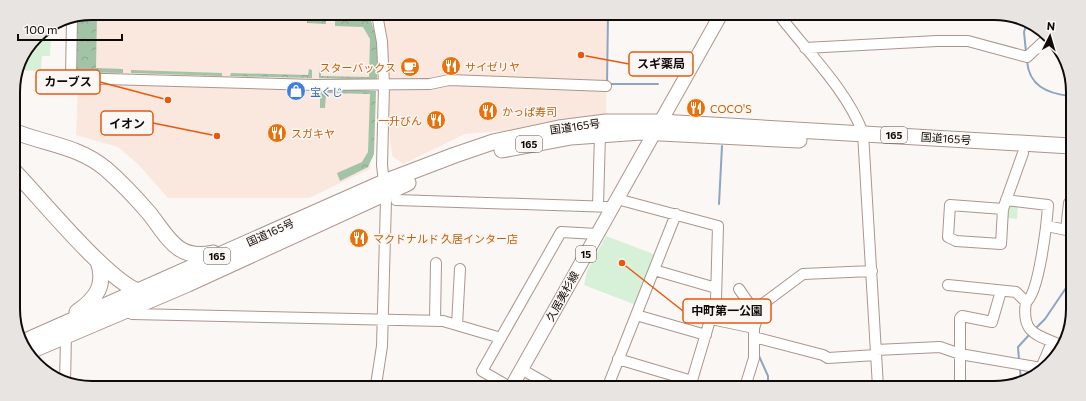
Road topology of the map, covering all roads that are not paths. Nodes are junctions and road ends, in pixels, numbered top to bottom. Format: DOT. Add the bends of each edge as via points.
graph roads {
  1 [pos="378,20"];
  2 [pos="718,20"];
  3 [pos="783,20"];
  4 [pos="72,23"];
  5 [pos="805,48"];
  6 [pos="1030,54"];
  7 [pos="384,85"];
  8 [pos="606,86"];
  9 [pos="657,127"];
  10 [pos="20,132"];
  11 [pos="600,134"];
  12 [pos="864,138"];
  13 [pos="20,139"];
  14 [pos="45,141"];
  15 [pos="1066,146"];
  16 [pos="1023,153"];
  17 [pos="1066,155"];
  18 [pos="20,177"];
  19 [pos="20,182"];
  20 [pos="31,188"];
  21 [pos="388,192"];
  22 [pos="615,203"];
  23 [pos="1004,205"];
  24 [pos="598,206"];
  25 [pos="676,214"];
  26 [pos="283,226"];
  27 [pos="1047,226"];
  28 [pos="1066,230"];
  29 [pos="597,234"];
  30 [pos="166,237"];
  31 [pos="98,261"];
  32 [pos="436,263"];
  33 [pos="460,268"];
  34 [pos="654,270"];
  35 [pos="872,272"];
  36 [pos="174,275"];
  37 [pos="948,285"];
  38 [pos="716,288"];
  39 [pos="739,290"];
  40 [pos="1001,291"];
  41 [pos="138,292"];
  42 [pos="161,294"];
  43 [pos="1026,302"];
  44 [pos="123,310"];
  45 [pos="752,312"];
  46 [pos="636,315"];
  47 [pos="383,320"];
  48 [pos="435,320"];
  49 [pos="711,320"];
  50 [pos="457,326"];
  51 [pos="59,332"];
  52 [pos="756,335"];
  53 [pos="706,336"];
  54 [pos="501,338"];
  55 [pos="27,341"];
  56 [pos="1056,344"];
  57 [pos="32,349"];
  58 [pos="876,353"];
  59 [pos="960,354"];
  60 [pos="1050,354"];
  61 [pos="618,359"];
  62 [pos="1036,367"];
  63 [pos="521,369"];
  64 [pos="64,375"];
  65 [pos="377,381"];
  66 [pos="499,381"];
  67 [pos="515,381"];
  68 [pos="542,381"];
  69 [pos="610,381"];
  70 [pos="682,381"];
  71 [pos="692,381"];
  72 [pos="747,381"];
  73 [pos="878,381"];
  74 [pos="960,381"];
  1 -- 7 [label="street"];
  2 -- 9 [label="main road, 久居美杉線"];
  3 -- 5 [label="street"];
  4 -- 7 [label="street" via="71,78"];
  5 -- 6 [label="street" via="968,41 1027,57"];
  5 -- 12 [label="street" via="846,97 857,117"];
  7 -- 8 [label="street" via="430,84 449,80"];
  7 -- 21 [label="street" via="382,165"];
  9 -- 11 [label="highway, 国道165号 / 165"];
  9 -- 12 [label="highway, 国道165号 / 165"];
  9 -- 21 [label="highway, 国道165号 / 165" via="606,122 531,132 455,155"];
  9 -- 22 [label="main road, 久居美杉線 / 15"];
  10 -- 14 [label="highway"];
  11 -- 21 [label="highway, 国道165号 / 165" via="509,148 458,164"];
  11 -- 24 [label="street"];
  12 -- 15 [label="highway, 国道165号 / 165"];
  12 -- 16 [label="highway, 国道165号 / 165"];
  12 -- 35 [label="street"];
  13 -- 14 [label="highway"];
  14 -- 30 [label="highway" via="67,147 106,169 149,214"];
  16 -- 17 [label="highway, 国道165号 / 165"];
  16 -- 23 [label="street"];
  18 -- 20 [label="highway"];
  19 -- 20 [label="highway"];
  20 -- 31 [label="highway"];
  21 -- 24 [label="street"];
  21 -- 26 [label="highway, 国道165号 / 165"];
  21 -- 42 [label="highway, 国道165号 / 165"];
  21 -- 47 [label="street"];
  22 -- 24 [label="street"];
  22 -- 25 [label="street"];
  22 -- 29 [label="main road, 久居美杉線 / 15"];
  23 -- 23 [label="street" via="1001,244 956,241 948,237 950,205"];
  23 -- 27 [label="street" via="1048,205"];
  25 -- 34 [label="street"];
  25 -- 38 [label="street" via="718,226"];
  26 -- 30 [label="highway" via="222,251 204,255 183,251"];
  26 -- 36 [label="highway, 国道165号 / 165"];
  27 -- 28 [label="street"];
  27 -- 43 [label="street" via="1032,297"];
  29 -- 54 [label="street" via="561,232"];
  29 -- 63 [label="main road, 久居美杉線 / 15"];
  30 -- 36 [label="highway" via="174,253"];
  31 -- 41 [label="highway" via="122,283"];
  31 -- 51 [label="highway" via="102,280 94,296"];
  32 -- 48 [label="street"];
  33 -- 50 [label="street"];
  34 -- 38 [label="street"];
  34 -- 46 [label="street"];
  35 -- 45 [label="street" via="803,274"];
  35 -- 58 [label="street"];
  36 -- 41 [label="highway, 国道165号 / 165"];
  36 -- 42 [label="highway"];
  37 -- 40 [label="street"];
  38 -- 49 [label="street"];
  39 -- 45 [label="street"];
  40 -- 43 [label="street" via="1016,292"];
  40 -- 59 [label="street" via="992,322 962,316 960,318"];
  41 -- 42 [label="highway"];
  41 -- 51 [label="highway, 国道165号 / 165"];
  42 -- 44 [label="highway, 国道165号 / 165"];
  43 -- 56 [label="street" via="1024,312 1027,326 1033,333"];
  44 -- 47 [label="street" via="132,314"];
  44 -- 51 [label="highway, 国道165号 / 165"];
  45 -- 52 [label="street" via="756,322"];
  46 -- 53 [label="street"];
  46 -- 61 [label="street"];
  47 -- 48 [label="street"];
  47 -- 65 [label="street"];
  48 -- 50 [label="street"];
  49 -- 52 [label="street"];
  49 -- 53 [label="street"];
  50 -- 54 [label="street"];
  51 -- 55 [label="highway, 国道165号 / 165"];
  51 -- 57 [label="highway, 国道165号 / 165"];
  51 -- 64 [label="street"];
  52 -- 58 [label="street" via="828,358"];
  52 -- 72 [label="street" via="754,358"];
  53 -- 71 [label="street"];
  54 -- 66 [label="street" via="482,371"];
  56 -- 60 [label="street"];
  58 -- 59 [label="street" via="940,347"];
  58 -- 73 [label="street"];
  59 -- 62 [label="street"];
  59 -- 74 [label="street"];
  61 -- 69 [label="street"];
  61 -- 70 [label="street"];
  63 -- 67 [label="main road, 久居美杉線 / 15"];
  63 -- 68 [label="street"];
}
